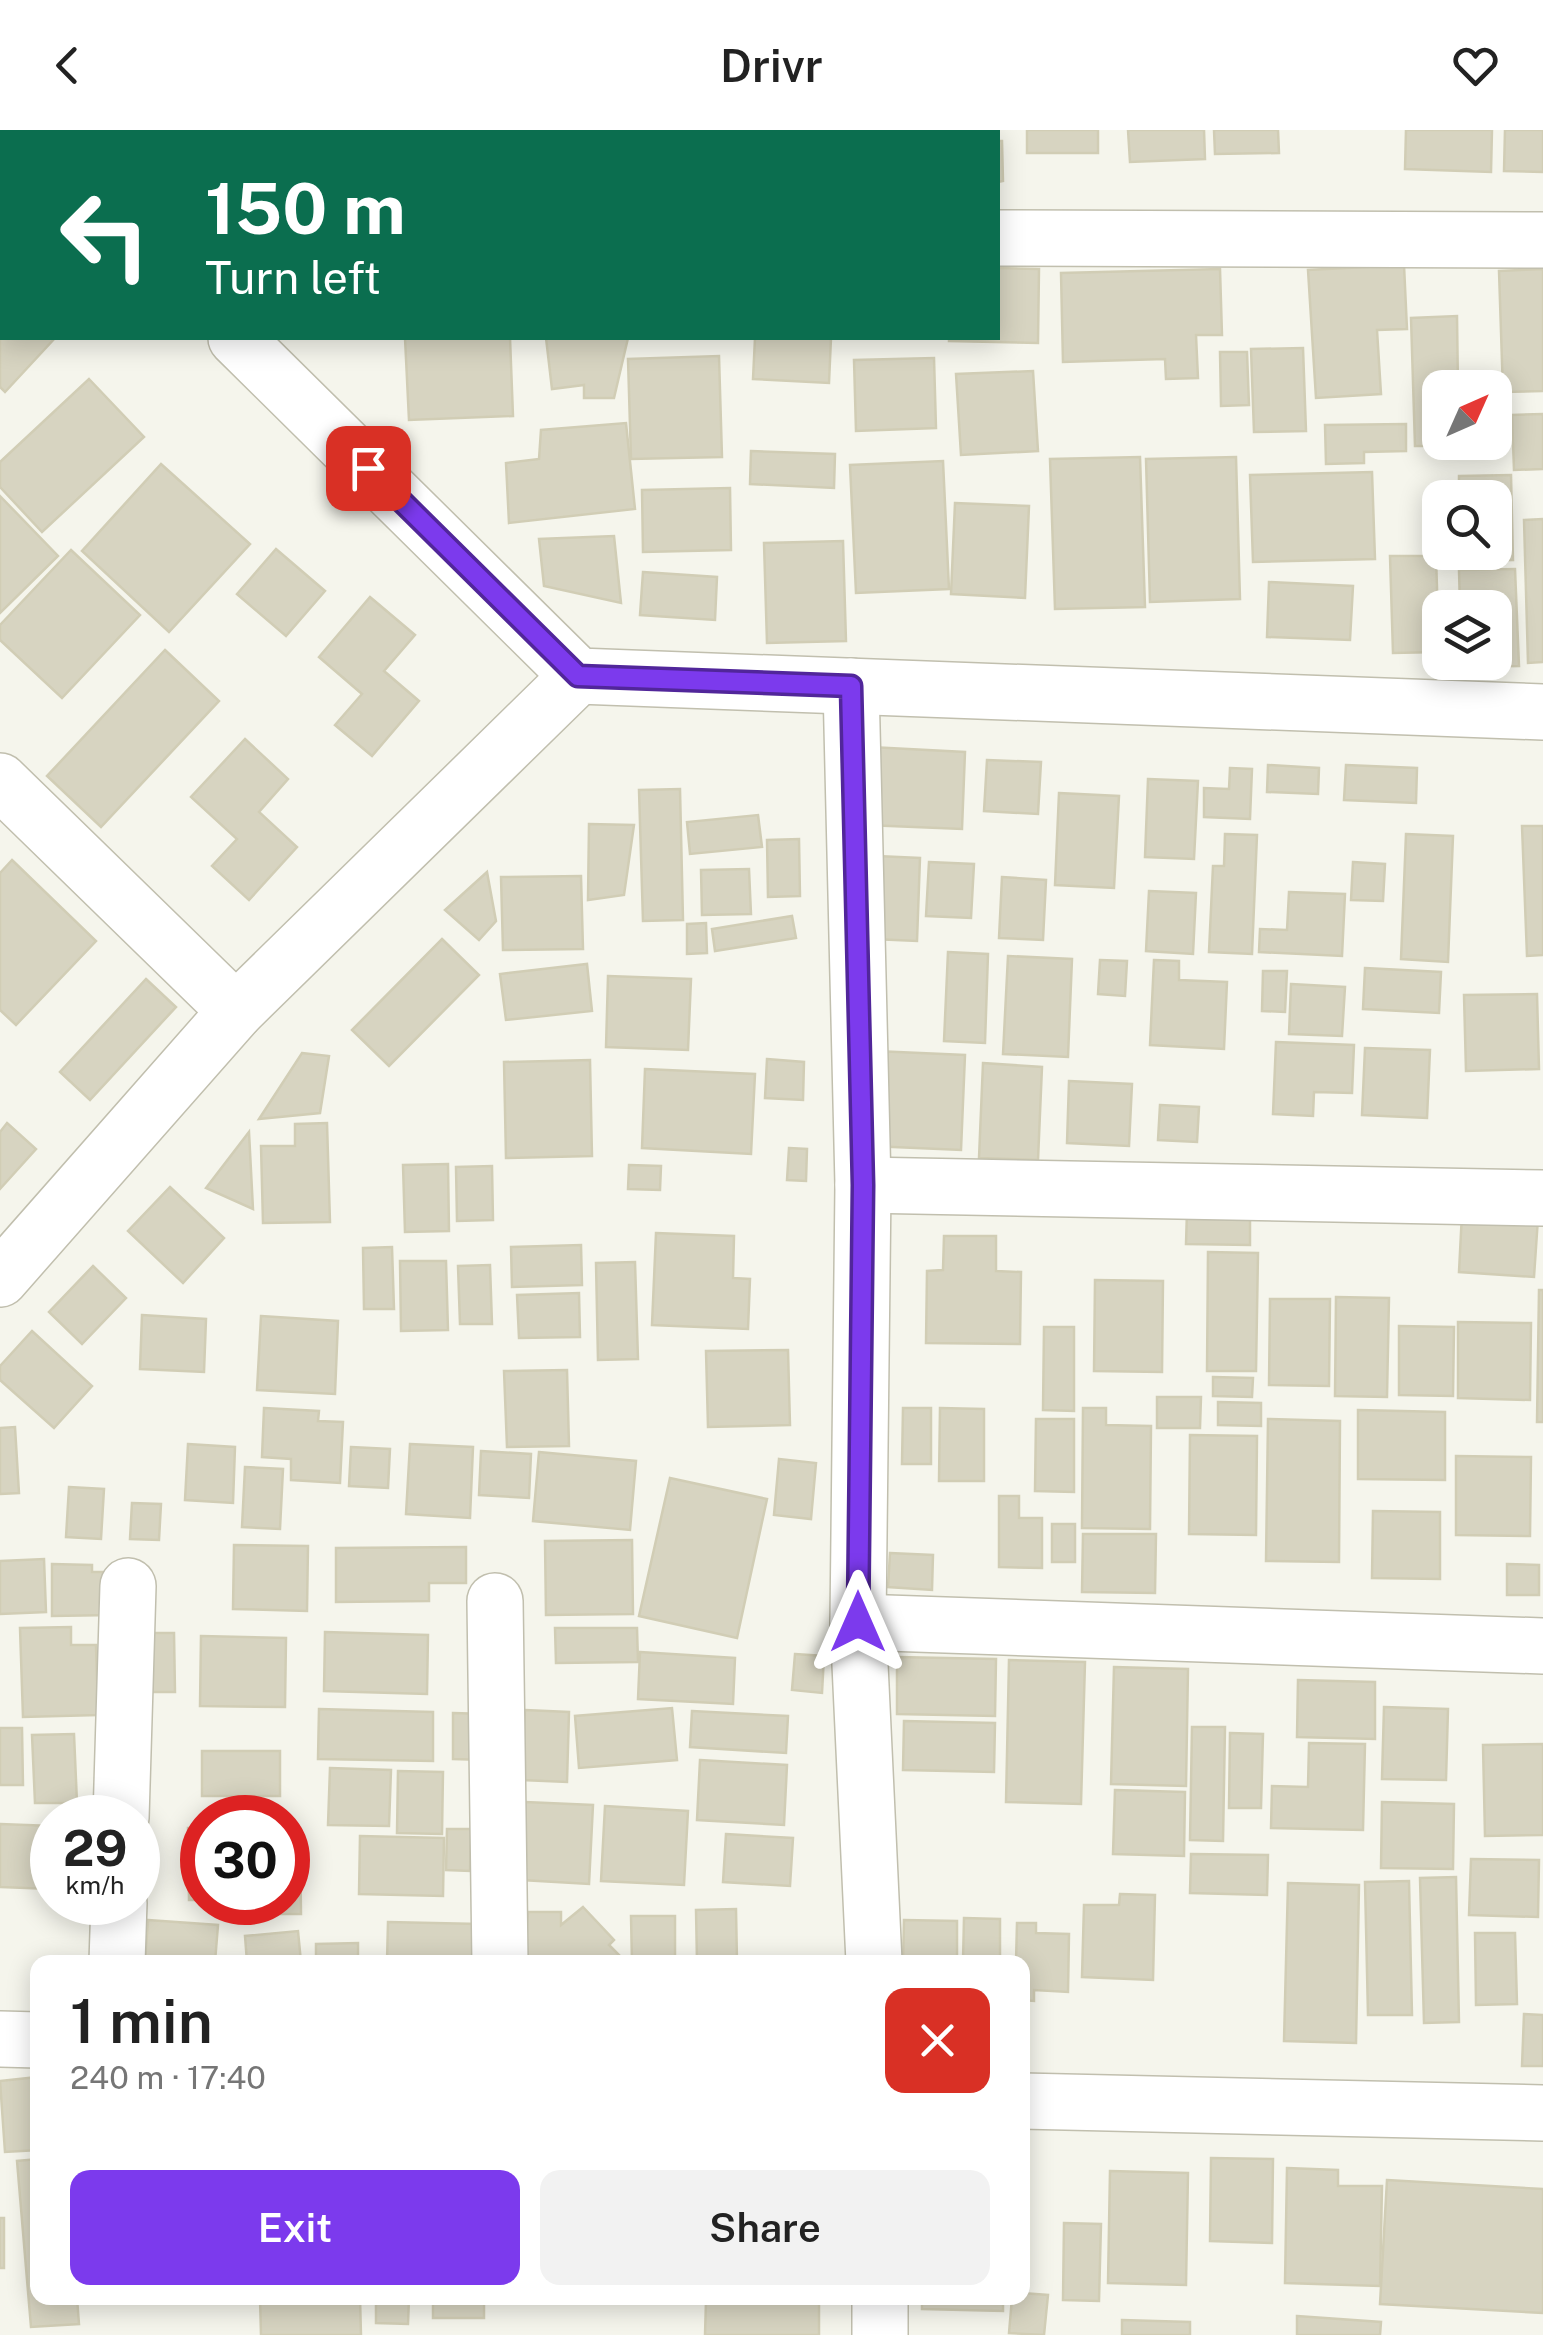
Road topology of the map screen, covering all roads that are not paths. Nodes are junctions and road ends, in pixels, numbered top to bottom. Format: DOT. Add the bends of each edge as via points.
graph roads {
  1 [pos="1000,238"];
  2 [pos="1543,240"];
  3 [pos="238,340"];
  4 [pos="578,676"];
  5 [pos="851,686"];
  6 [pos="1543,712"];
  7 [pos="0,781"];
  8 [pos="236,1011"];
  9 [pos="863,1185"];
  10 [pos="1543,1198"];
  11 [pos="0,1280"];
  12 [pos="128,1586"];
  13 [pos="494,1601"];
  14 [pos="858,1622"];
  15 [pos="1543,1646"];
  16 [pos="122,1795"];
  17 [pos="118,1925"];
  18 [pos="117,1955"];
  19 [pos="500,1955"];
  20 [pos="874,1955"];
  21 [pos="0,2039"];
  22 [pos="30,2040"];
  23 [pos="1030,2101"];
  24 [pos="1543,2113"];
  25 [pos="880,2305"];
  26 [pos="880,2335"];
  1 -- 2 [label="street"];
  3 -- 4 [label="street"];
  4 -- 5 [label="street"];
  4 -- 8 [label="street"];
  5 -- 6 [label="street"];
  5 -- 9 [label="street"];
  7 -- 8 [label="street"];
  8 -- 11 [label="street"];
  9 -- 10 [label="street"];
  9 -- 14 [label="street"];
  12 -- 16 [label="street"];
  13 -- 19 [label="street"];
  14 -- 15 [label="street"];
  14 -- 20 [label="street"];
  17 -- 18 [label="street"];
  21 -- 22 [label="street"];
  23 -- 24 [label="street"];
  25 -- 26 [label="street"];
}
